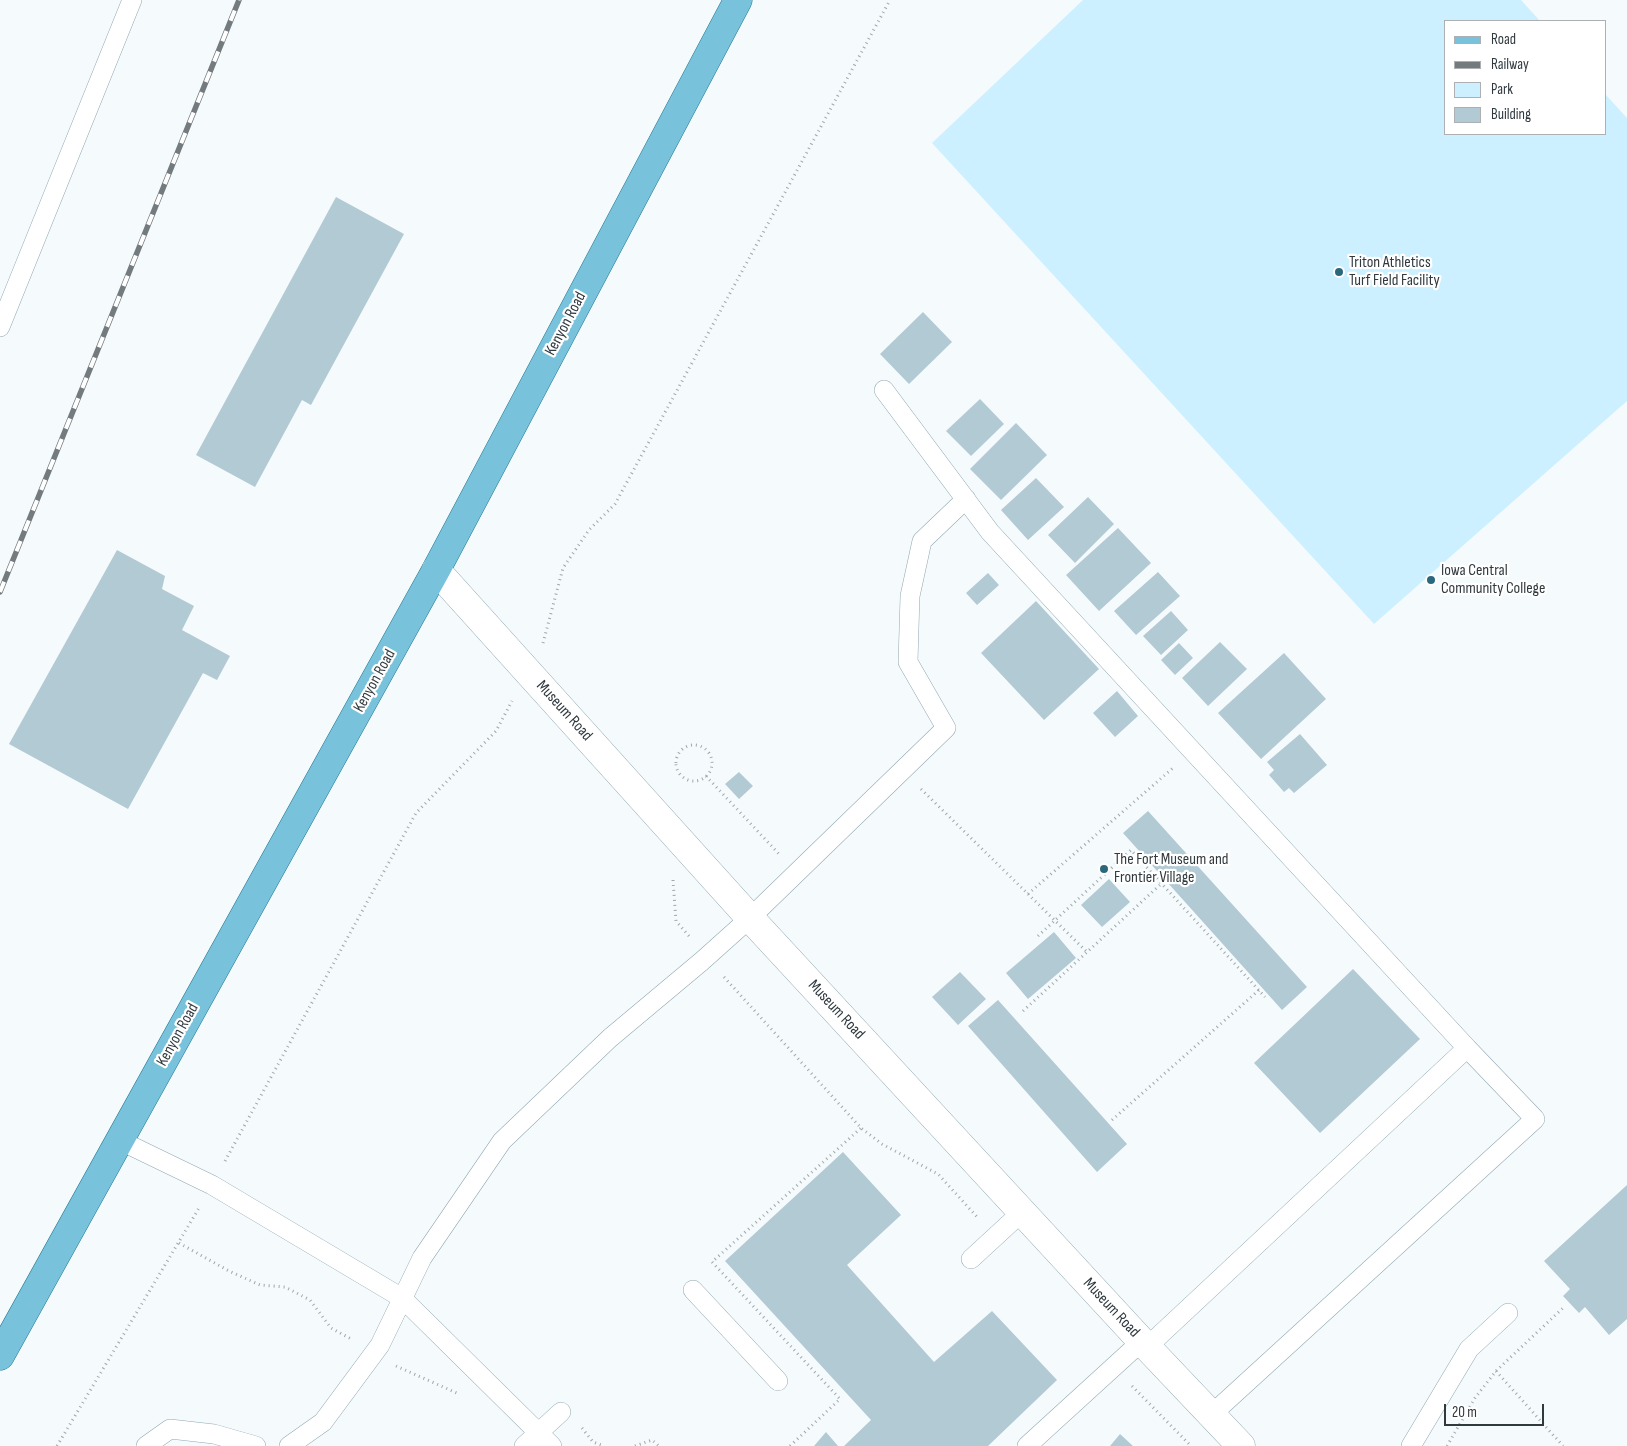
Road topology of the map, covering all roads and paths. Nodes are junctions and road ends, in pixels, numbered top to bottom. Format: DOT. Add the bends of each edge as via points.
graph roads {
  1 [pos="132,0"];
  2 [pos="738,0"];
  3 [pos="890,0"];
  4 [pos="0,327"];
  5 [pos="884,390"];
  6 [pos="966,499"];
  7 [pos="436,570"];
  8 [pos="531,675"];
  9 [pos="519,707"];
  10 [pos="1193,752"];
  11 [pos="902,771"];
  12 [pos="706,776"];
  13 [pos="672,871"];
  14 [pos="797,873"];
  15 [pos="1161,884"];
  16 [pos="1028,894"];
  17 [pos="750,918"];
  18 [pos="1055,920"];
  19 [pos="1038,936"];
  20 [pos="1087,952"];
  21 [pos="706,957"];
  22 [pos="1259,990"];
  23 [pos="1265,997"];
  24 [pos="1023,1011"];
  25 [pos="1467,1048"];
  26 [pos="1112,1120"];
  27 [pos="861,1128"];
  28 [pos="120,1140"];
  29 [pos="212,1185"];
  30 [pos="1022,1212"];
  31 [pos="995,1237"];
  32 [pos="971,1259"];
  33 [pos="693,1290"];
  34 [pos="402,1298"];
  35 [pos="1564,1308"];
  36 [pos="1508,1313"];
  37 [pos="1144,1344"];
  38 [pos="0,1356"];
  39 [pos="1496,1372"];
  40 [pos="778,1381"];
  41 [pos="1125,1392"];
  42 [pos="561,1412"];
  43 [pos="1211,1415"];
  44 [pos="545,1439"];
  45 [pos="57,1446"];
  46 [pos="146,1446"];
  47 [pos="256,1446"];
  48 [pos="289,1446"];
  49 [pos="524,1446"];
  50 [pos="635,1446"];
  51 [pos="659,1446"];
  52 [pos="790,1446"];
  53 [pos="1028,1446"];
  54 [pos="1191,1446"];
  55 [pos="1241,1446"];
  56 [pos="1411,1446"];
  57 [pos="1447,1446"];
  58 [pos="1563,1446"];
  1 -- 4 [label="lane"];
  2 -- 7 [label="main road, Kenyon Road"];
  3 -- 8 [label="path" via="615,504 589,530 563,568 545,640"];
  5 -- 6 [label="lane"];
  6 -- 10 [label="lane" via="990,532"];
  6 -- 11 [label="lane" via="922,541 910,596 908,662 946,728"];
  7 -- 8 [label="street, Museum Road"];
  7 -- 28 [label="main road, Kenyon Road"];
  8 -- 17 [label="street, Museum Road"];
  9 -- 29 [label="path" via="513,700 496,731 416,812"];
  10 -- 16 [label="path"];
  10 -- 25 [label="lane"];
  11 -- 14 [label="lane"];
  11 -- 16 [label="path"];
  12 -- 12 [label="path" via="712,764 708,752 692,745 681,750 676,760 681,776 692,781"];
  12 -- 14 [label="path"];
  13 -- 21 [label="path" via="676,921"];
  14 -- 17 [label="lane"];
  15 -- 18 [label="path" via="1130,850"];
  15 -- 20 [label="path"];
  15 -- 22 [label="path"];
  16 -- 18 [label="path"];
  17 -- 21 [label="lane"];
  17 -- 30 [label="street, Museum Road"];
  18 -- 19 [label="path"];
  18 -- 20 [label="path"];
  20 -- 24 [label="path"];
  21 -- 27 [label="path"];
  21 -- 34 [label="lane" via="610,1038 502,1141 422,1258"];
  22 -- 23 [label="path"];
  22 -- 26 [label="path"];
  25 -- 37 [label="lane"];
  25 -- 43 [label="lane" via="1535,1119"];
  27 -- 31 [label="path" via="882,1144 938,1174"];
  27 -- 52 [label="path" via="712,1262 840,1399"];
  28 -- 29 [label="lane"];
  28 -- 38 [label="main road, Kenyon Road"];
  29 -- 34 [label="lane"];
  29 -- 45 [label="path"];
  30 -- 31 [label="lane"];
  30 -- 37 [label="street, Museum Road"];
  31 -- 32 [label="lane"];
  33 -- 40 [label="lane"];
  34 -- 44 [label="lane"];
  34 -- 48 [label="lane" via="380,1345 323,1422"];
  35 -- 39 [label="path"];
  36 -- 56 [label="lane" via="1469,1349"];
  37 -- 43 [label="street, Museum Road"];
  37 -- 53 [label="lane"];
  39 -- 57 [label="path" via="1475,1398"];
  39 -- 58 [label="path"];
  41 -- 54 [label="path" via="1133,1386"];
  42 -- 44 [label="lane"];
  43 -- 55 [label="street, Museum Road"];
  44 -- 49 [label="lane"];
  46 -- 47 [label="lane" via="170,1430 214,1434"];
  50 -- 51 [label="path" via="652,1440"];
}
